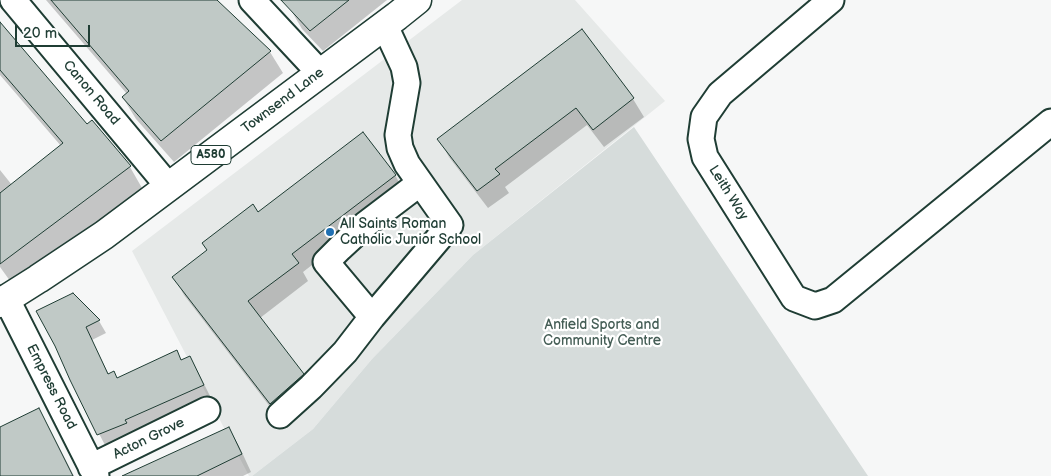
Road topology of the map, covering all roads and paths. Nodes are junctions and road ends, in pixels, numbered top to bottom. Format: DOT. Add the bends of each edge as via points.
graph roads {
  1 [pos="13,0"];
  2 [pos="252,0"];
  3 [pos="417,0"];
  4 [pos="831,0"];
  5 [pos="385,26"];
  6 [pos="320,73"];
  7 [pos="1051,122"];
  8 [pos="420,183"];
  9 [pos="169,187"];
  10 [pos="3,300"];
  11 [pos="372,317"];
  12 [pos="207,410"];
  13 [pos="280,415"];
  14 [pos="93,472"];
  1 -- 9 [label="street, Canon Road"];
  2 -- 6 [label="street"];
  3 -- 5 [label="main road, Townsend Lane / A580"];
  4 -- 7 [label="street, Leith Way" via="720,94 704,117 701,139 704,157 794,298 815,306 833,300"];
  5 -- 6 [label="main road, Townsend Lane / A580"];
  5 -- 8 [label="street" via="404,66 407,83 398,134 400,148"];
  6 -- 9 [label="main road, Townsend Lane / A580"];
  8 -- 11 [label="street" via="450,225"];
  8 -- 11 [label="street" via="366,224 326,262"];
  9 -- 10 [label="main road, Townsend Lane / A580" via="104,236"];
  10 -- 14 [label="street, Empress Road"];
  11 -- 13 [label="street" via="345,352"];
  12 -- 14 [label="street, Acton Grove"];
}
